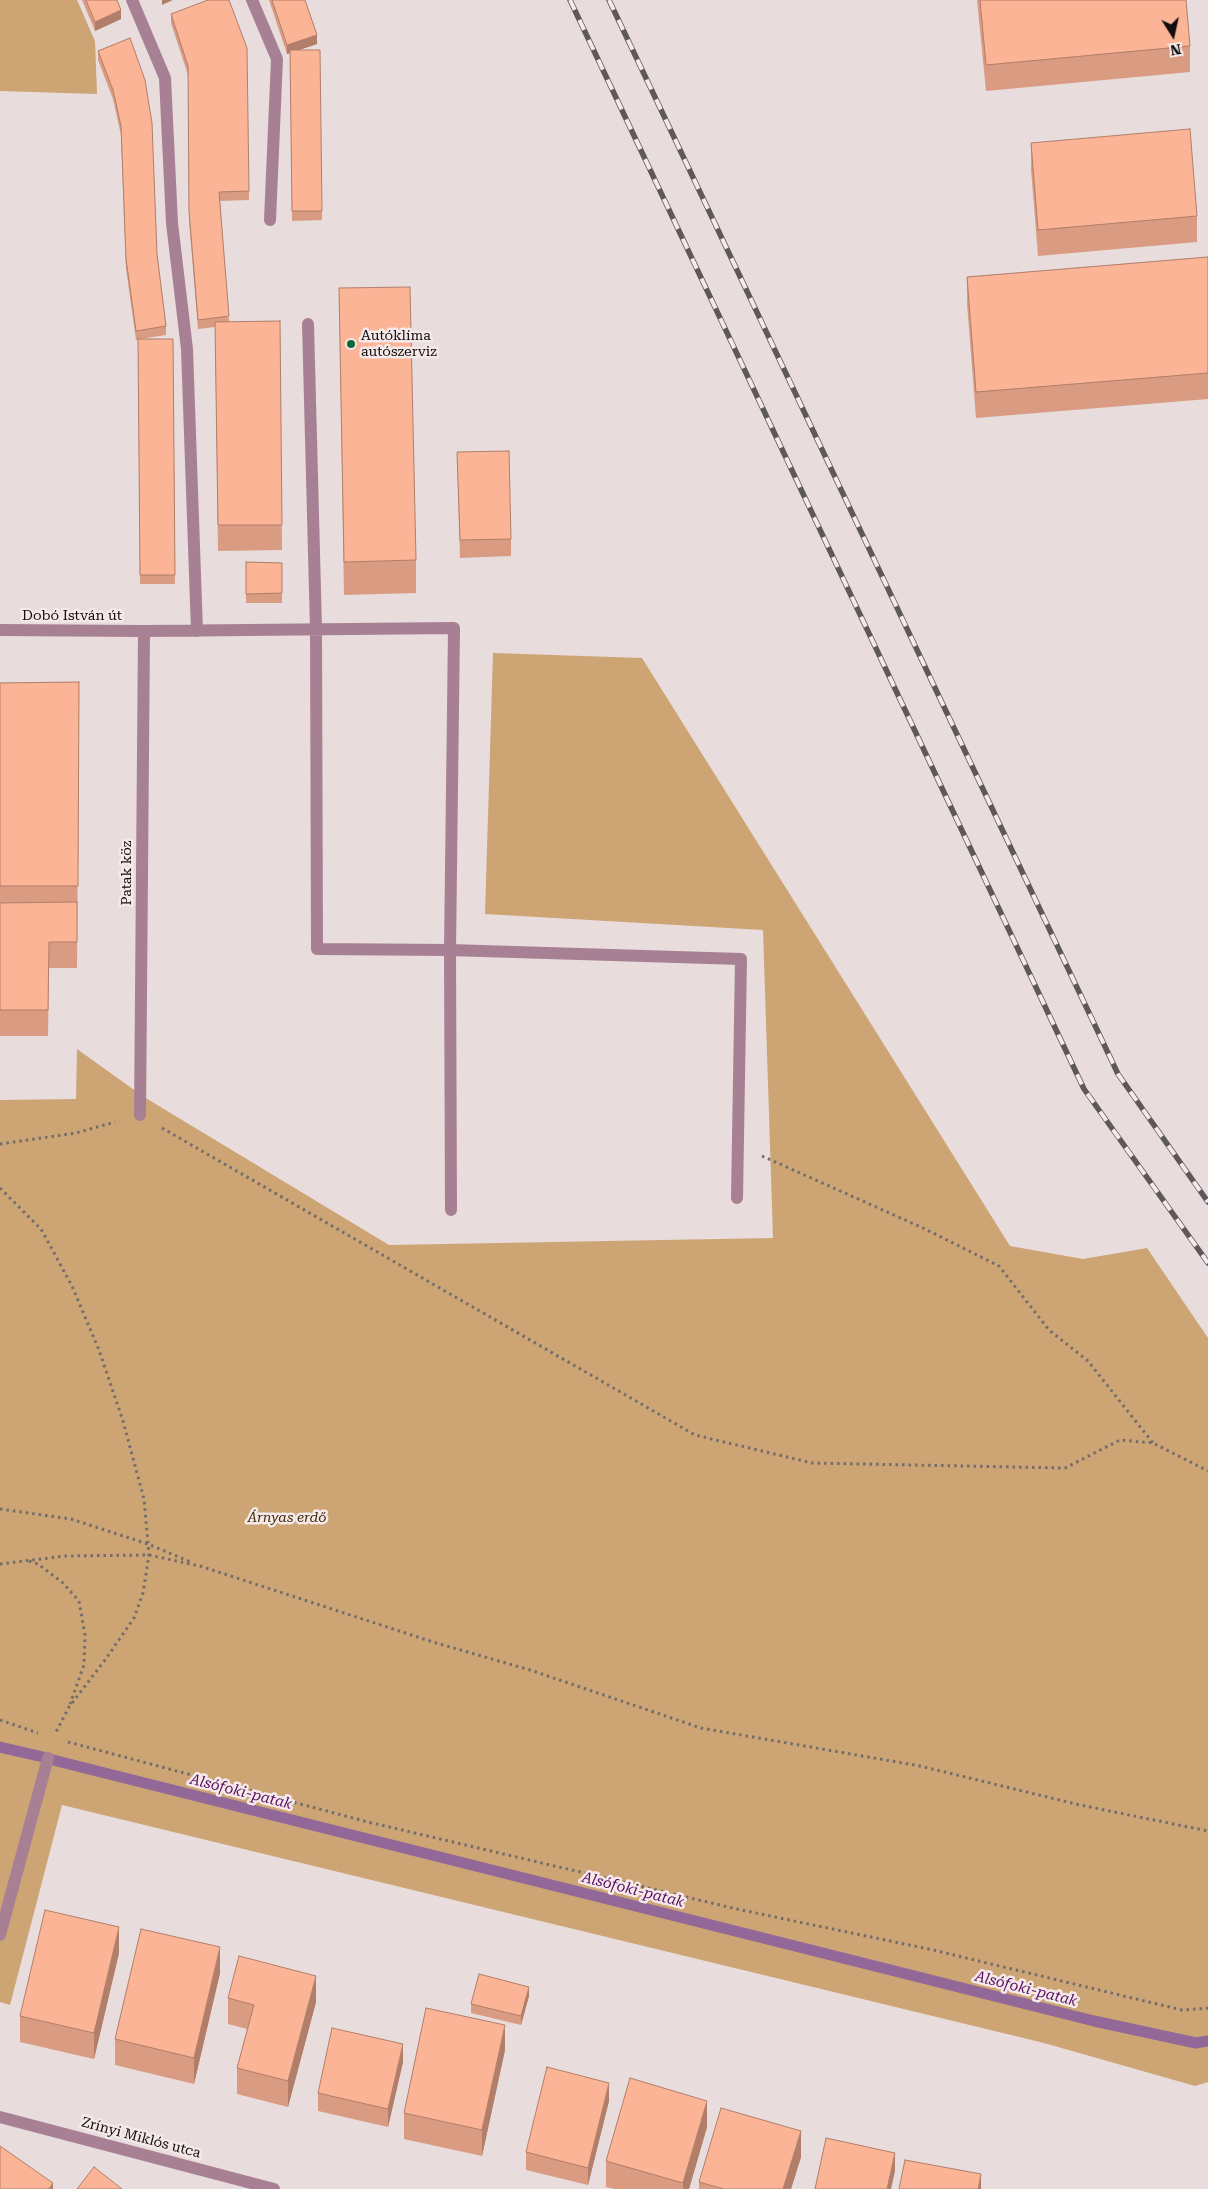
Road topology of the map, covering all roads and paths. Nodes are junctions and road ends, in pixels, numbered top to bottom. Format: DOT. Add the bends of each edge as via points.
graph roads {
  1 [pos="132,0"];
  2 [pos="252,0"];
  3 [pos="270,220"];
  4 [pos="308,324"];
  5 [pos="316,629"];
  6 [pos="0,630"];
  7 [pos="144,631"];
  8 [pos="197,632"];
  9 [pos="450,950"];
  10 [pos="140,1115"];
  11 [pos="0,1144"];
  12 [pos="737,1145"];
  13 [pos="0,1188"];
  14 [pos="737,1198"];
  15 [pos="451,1210"];
  16 [pos="1153,1443"];
  17 [pos="1208,1471"];
  18 [pos="0,1509"];
  19 [pos="148,1544"];
  20 [pos="148,1555"];
  21 [pos="26,1560"];
  22 [pos="0,1564"];
  23 [pos="200,1566"];
  24 [pos="69,1707"];
  25 [pos="0,1720"];
  26 [pos="54,1738"];
  27 [pos="48,1758"];
  28 [pos="1208,1832"];
  29 [pos="0,1936"];
  30 [pos="1208,2008"];
  31 [pos="0,2117"];
  32 [pos="274,2189"];
  1 -- 8 [label="street" via="165,78 172,223 187,349"];
  2 -- 3 [label="street" via="277,59"];
  4 -- 5 [label="street"];
  5 -- 8 [label="street, Dobó István út"];
  5 -- 9 [label="street" via="317,949"];
  5 -- 9 [label="street, Dobó István út" via="454,628"];
  6 -- 7 [label="street, Dobó István út"];
  7 -- 8 [label="street, Dobó István út"];
  7 -- 10 [label="street, Patak köz"];
  9 -- 12 [label="street" via="741,960"];
  9 -- 15 [label="street"];
  10 -- 11 [label="path" via="76,1133"];
  10 -- 16 [label="path" via="695,1435 812,1464 1065,1468 1120,1440"];
  12 -- 14 [label="street"];
  12 -- 16 [label="path" via="923,1228 999,1266 1049,1330 1088,1362"];
  13 -- 19 [label="path" via="41,1229 72,1286 123,1421 144,1499"];
  16 -- 17 [label="path"];
  18 -- 19 [label="path" via="72,1519"];
  19 -- 20 [label="path"];
  19 -- 23 [label="path"];
  20 -- 21 [label="path"];
  20 -- 23 [label="path"];
  20 -- 24 [label="path" via="143,1594 134,1618"];
  21 -- 22 [label="path"];
  21 -- 24 [label="path" via="38,1564 57,1578 80,1601 85,1635 84,1665"];
  23 -- 28 [label="path" via="530,1670 701,1728 920,1766"];
  24 -- 26 [label="path"];
  25 -- 26 [label="path"];
  26 -- 27 [label="path"];
  26 -- 30 [label="path" via="359,1820 718,1905 933,1950 1182,2010"];
  27 -- 29 [label="street"];
  31 -- 32 [label="street, Zrínyi Miklós utca"];
}
